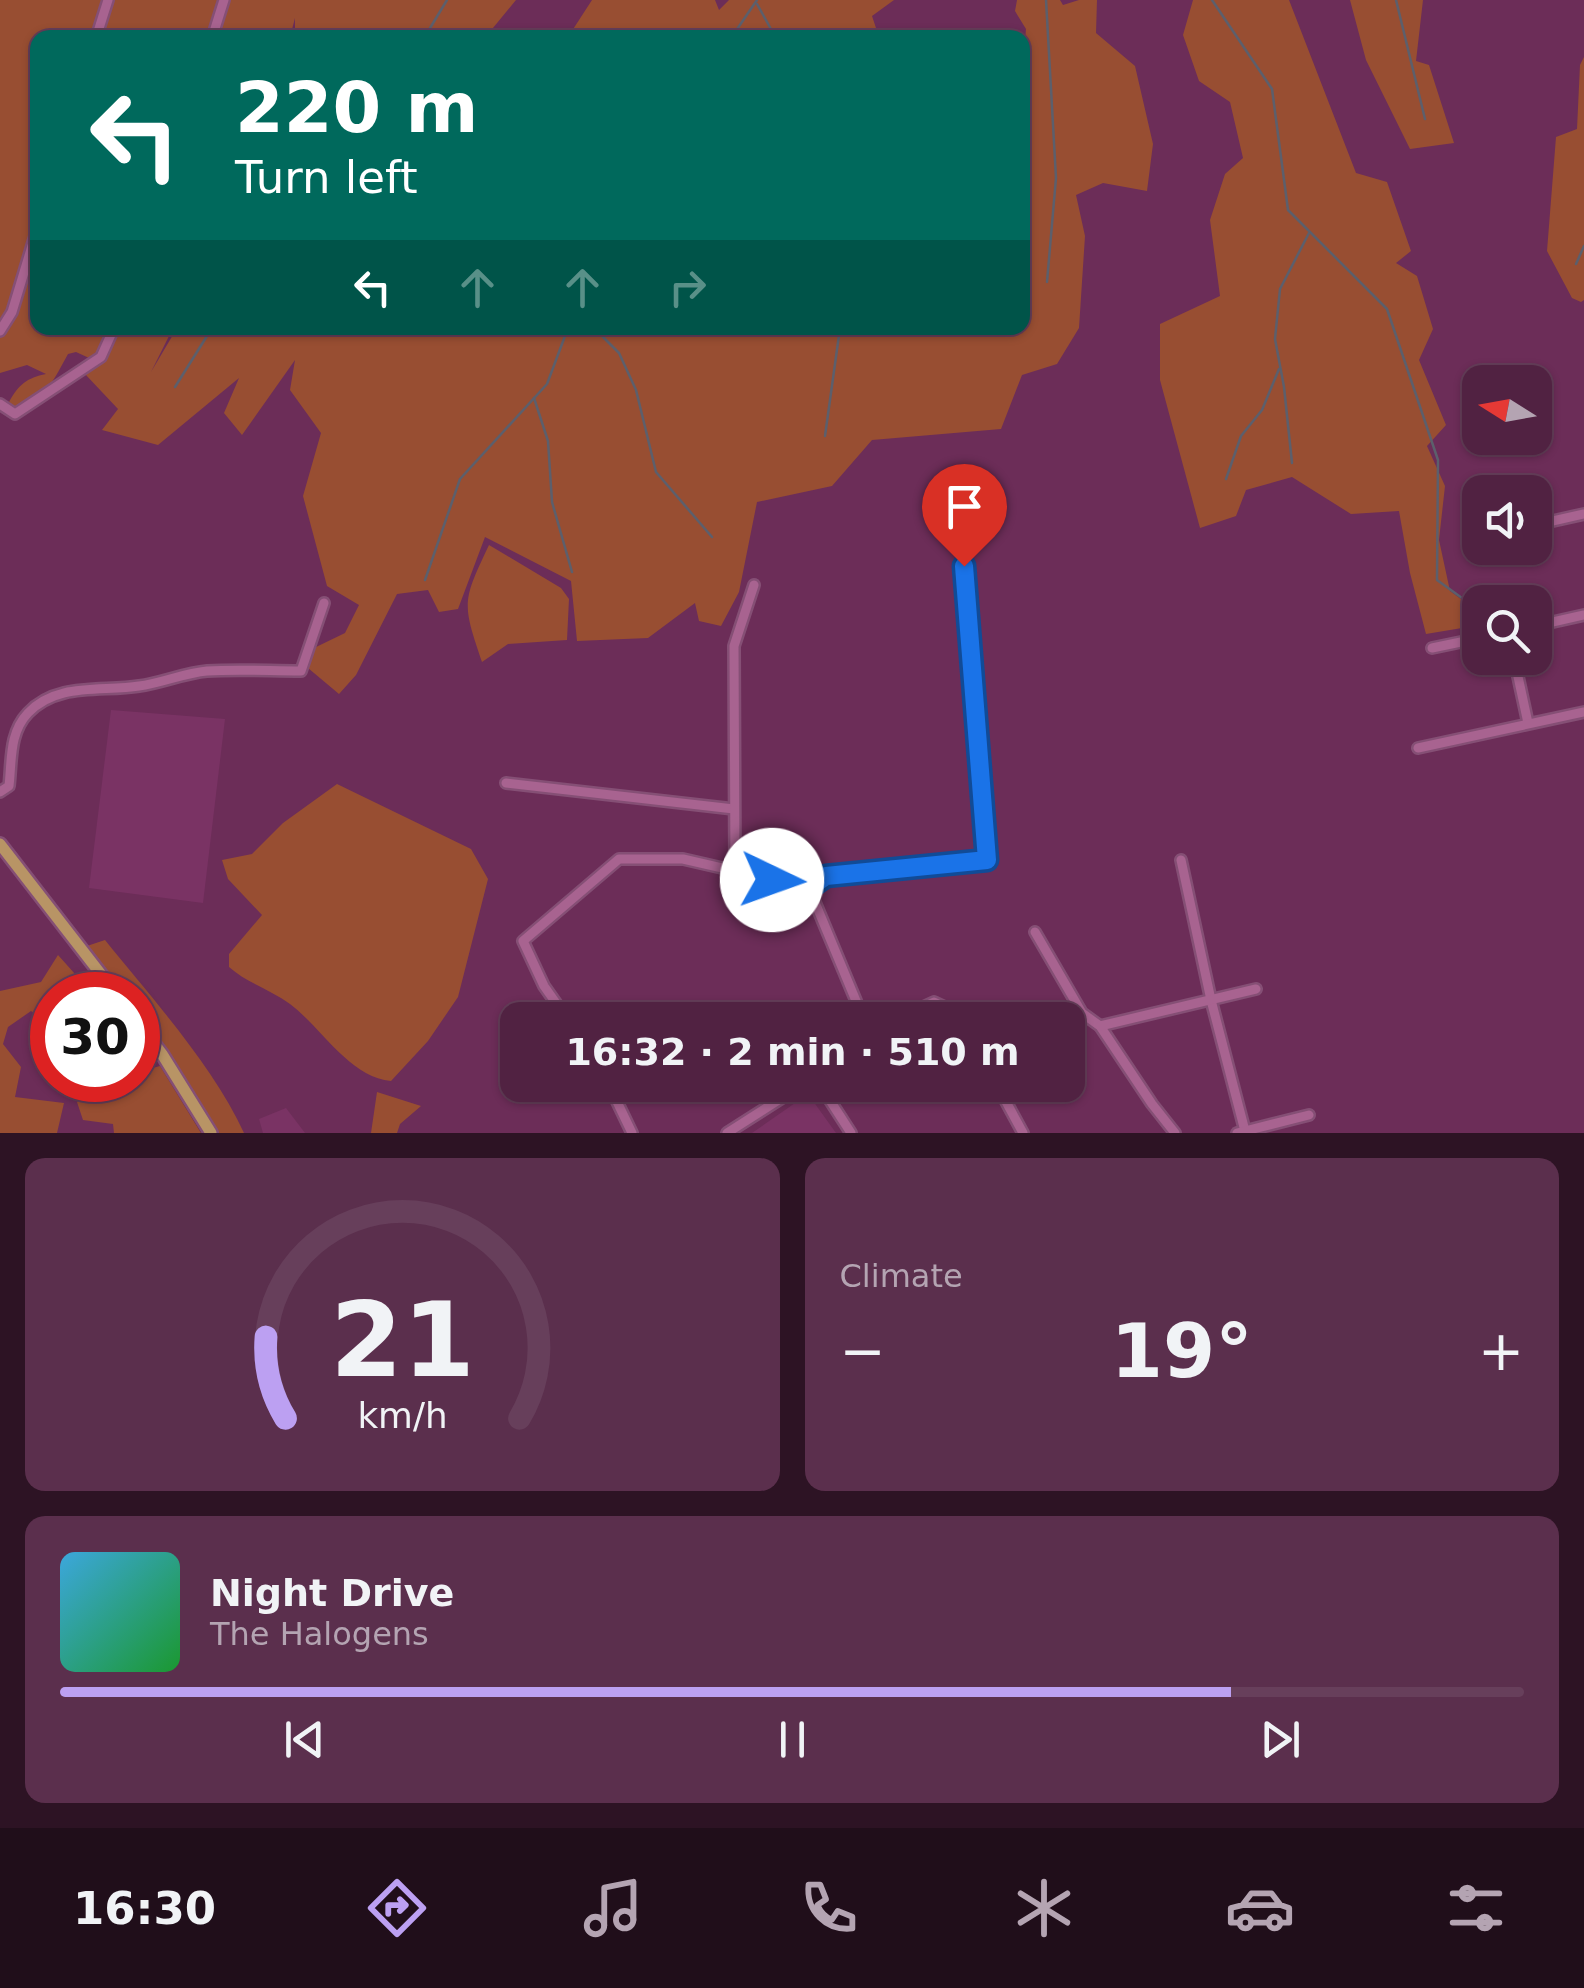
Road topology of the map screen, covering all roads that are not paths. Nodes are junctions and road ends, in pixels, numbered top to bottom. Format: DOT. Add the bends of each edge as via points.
graph roads {
  1 [pos="108,0"];
  2 [pos="224,0"];
  3 [pos="99,30"];
  4 [pos="215,30"];
  5 [pos="30,252"];
  6 [pos="0,330"];
  7 [pos="111,335"];
  8 [pos="0,404"];
  9 [pos="1584,514"];
  10 [pos="1552,521"];
  11 [pos="964,566"];
  12 [pos="754,584"];
  13 [pos="324,603"];
  14 [pos="1584,615"];
  15 [pos="1552,622"];
  16 [pos="1462,642"];
  17 [pos="1432,648"];
  18 [pos="1518,675"];
  19 [pos="1584,712"];
  20 [pos="1528,723"];
  21 [pos="1418,748"];
  22 [pos="506,783"];
  23 [pos="0,792"];
  24 [pos="734,809"];
  25 [pos="0,844"];
  26 [pos="1182,860"];
  27 [pos="735,871"];
  28 [pos="809,888"];
  29 [pos="1035,932"];
  30 [pos="99,972"];
  31 [pos="1256,989"];
  32 [pos="1211,1000"];
  33 [pos="555,1002"];
  34 [pos="857,1002"];
  35 [pos="1100,1026"];
  36 [pos="160,1051"];
  37 [pos="617,1102"];
  38 [pos="775,1102"];
  39 [pos="831,1102"];
  40 [pos="1006,1102"];
  41 [pos="1310,1115"];
  42 [pos="1241,1132"];
  43 [pos="211,1133"];
  44 [pos="632,1133"];
  45 [pos="727,1133"];
  46 [pos="851,1133"];
  47 [pos="1023,1133"];
  48 [pos="1175,1133"];
  1 -- 3 [label="street"];
  2 -- 4 [label="street"];
  5 -- 6 [label="street"];
  7 -- 8 [label="street" via="101,357 29,407 15,414"];
  9 -- 10 [label="street"];
  11 -- 28 [label="street" via="987,860 826,876"];
  12 -- 24 [label="street" via="734,646"];
  13 -- 23 [label="street" via="301,670 205,671 44,700 18,727 9,786"];
  14 -- 15 [label="street"];
  16 -- 17 [label="street"];
  18 -- 20 [label="street"];
  19 -- 20 [label="street"];
  20 -- 21 [label="street"];
  22 -- 24 [label="street"];
  24 -- 27 [label="street"];
  25 -- 30 [label="main road"];
  26 -- 32 [label="street"];
  27 -- 28 [label="street"];
  27 -- 33 [label="street" via="683,859 619,859 524,940"];
  28 -- 34 [label="street"];
  29 -- 35 [label="street" via="1082,1013"];
  31 -- 32 [label="street"];
  32 -- 35 [label="street"];
  32 -- 42 [label="street"];
  35 -- 48 [label="street"];
  36 -- 43 [label="main road"];
  37 -- 44 [label="street"];
  38 -- 45 [label="street"];
  39 -- 46 [label="street"];
  40 -- 47 [label="street"];
  41 -- 42 [label="street"];
}
